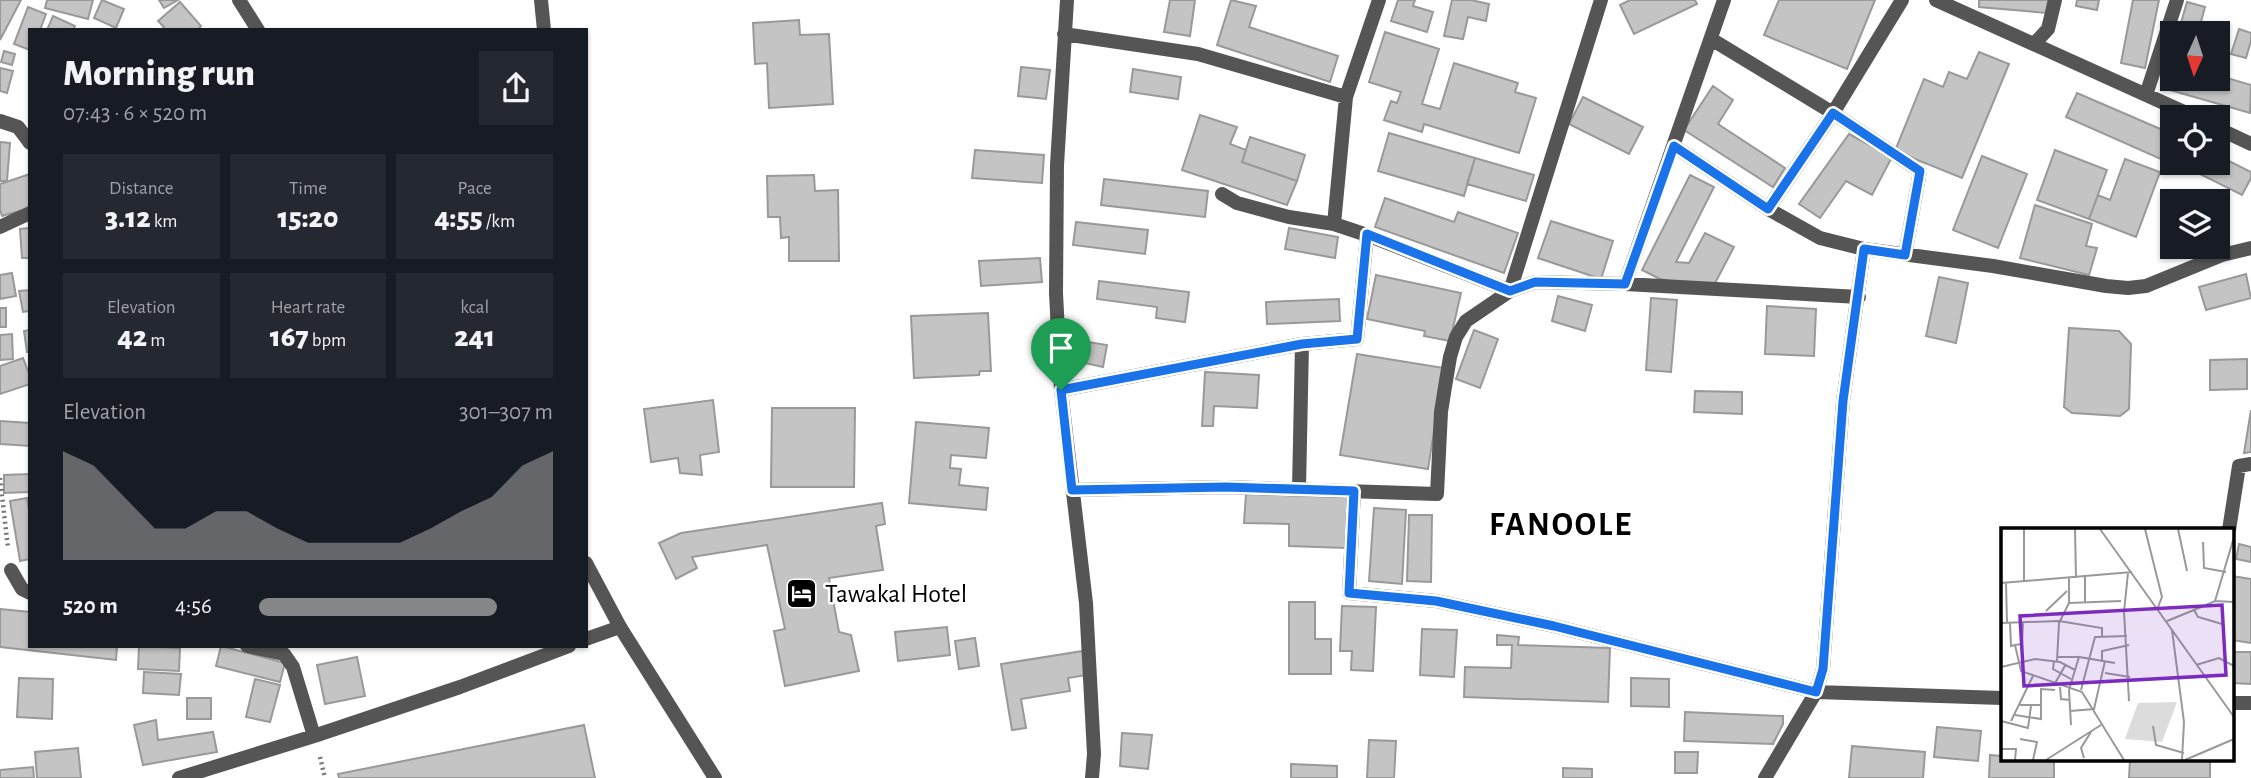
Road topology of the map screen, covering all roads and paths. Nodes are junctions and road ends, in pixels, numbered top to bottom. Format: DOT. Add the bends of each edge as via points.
graph roads {
  1 [pos="239,0"];
  2 [pos="541,0"];
  3 [pos="1067,0"];
  4 [pos="1378,0"];
  5 [pos="1601,0"];
  6 [pos="1724,0"];
  7 [pos="1902,0"];
  8 [pos="1936,0"];
  9 [pos="2055,0"];
  10 [pos="2177,0"];
  11 [pos="257,28"];
  12 [pos="544,28"];
  13 [pos="1063,34"];
  14 [pos="1711,39"];
  15 [pos="2034,44"];
  16 [pos="2146,95"];
  17 [pos="1346,97"];
  18 [pos="2168,105"];
  19 [pos="1833,113"];
  20 [pos="0,121"];
  21 [pos="2230,134"];
  22 [pos="28,141"];
  23 [pos="2251,144"];
  24 [pos="1674,146"];
  25 [pos="1222,194"];
  26 [pos="1768,209"];
  27 [pos="28,214"];
  28 [pos="1334,224"];
  29 [pos="0,227"];
  30 [pos="1367,234"];
  31 [pos="2251,248"];
  32 [pos="1864,249"];
  33 [pos="1905,255"];
  34 [pos="1625,284"];
  35 [pos="1510,291"];
  36 [pos="1859,298"];
  37 [pos="1302,344"];
  38 [pos="1061,390"];
  39 [pos="2251,464"];
  40 [pos="0,478"];
  41 [pos="1299,489"];
  42 [pos="1072,490"];
  43 [pos="1354,491"];
  44 [pos="2229,528"];
  45 [pos="588,567"];
  46 [pos="11,570"];
  47 [pos="28,592"];
  48 [pos="620,627"];
  49 [pos="588,638"];
  50 [pos="256,648"];
  51 [pos="564,648"];
  52 [pos="1816,692"];
  53 [pos="2001,698"];
  54 [pos="314,736"];
  55 [pos="179,778"];
  56 [pos="715,778"];
  57 [pos="1092,778"];
  58 [pos="1765,778"];
  1 -- 11 [label="street"];
  2 -- 12 [label="street"];
  3 -- 13 [label="street"];
  4 -- 17 [label="street"];
  5 -- 35 [label="street"];
  6 -- 14 [label="street"];
  7 -- 19 [label="street"];
  8 -- 15 [label="street"];
  9 -- 15 [label="street" via="2048,29"];
  10 -- 16 [label="street"];
  13 -- 17 [label="street" via="1198,54"];
  13 -- 38 [label="street" via="1056,293"];
  14 -- 19 [label="street"];
  14 -- 24 [label="street"];
  15 -- 16 [label="street"];
  16 -- 18 [label="street"];
  17 -- 28 [label="street"];
  19 -- 26 [label="street"];
  19 -- 33 [label="street" via="1920,171"];
  20 -- 22 [label="street" via="18,127"];
  21 -- 23 [label="street"];
  24 -- 26 [label="street"];
  24 -- 34 [label="street"];
  25 -- 28 [label="street" via="1237,203 1289,217"];
  26 -- 32 [label="street" via="1820,238"];
  27 -- 29 [label="street"];
  28 -- 30 [label="street"];
  30 -- 35 [label="street"];
  30 -- 37 [label="street" via="1357,339"];
  31 -- 33 [label="street" via="2146,286 2128,288"];
  32 -- 33 [label="street"];
  32 -- 36 [label="street"];
  34 -- 35 [label="street" via="1535,282"];
  34 -- 36 [label="street"];
  35 -- 43 [label="street" via="1466,321 1456,337 1441,412 1437,494"];
  36 -- 52 [label="street" via="1843,401 1823,669"];
  37 -- 38 [label="street"];
  37 -- 41 [label="street"];
  38 -- 42 [label="street"];
  39 -- 44 [label="street" via="2239,466"];
  40 -- 46 [label="path"];
  41 -- 42 [label="street"];
  41 -- 43 [label="street"];
  42 -- 57 [label="street" via="1086,603"];
  43 -- 52 [label="street" via="1349,593 1436,601 1554,626"];
  45 -- 48 [label="street"];
  46 -- 47 [label="street"];
  48 -- 49 [label="street"];
  48 -- 56 [label="street"];
  50 -- 54 [label="street" via="284,654 293,667"];
  51 -- 54 [label="street"];
  52 -- 53 [label="street"];
  52 -- 58 [label="street"];
  54 -- 55 [label="street"];
}
